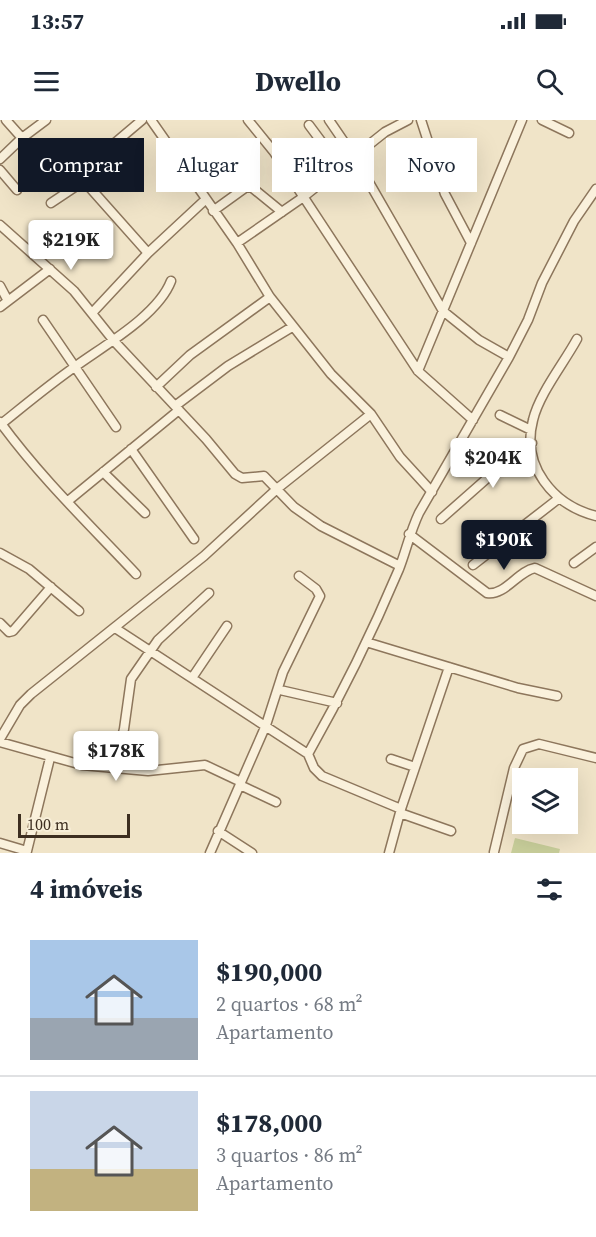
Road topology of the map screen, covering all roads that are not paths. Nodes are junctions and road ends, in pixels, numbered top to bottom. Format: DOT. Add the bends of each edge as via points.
graph roads {
  1 [pos="6,120"];
  2 [pos="46,120"];
  3 [pos="142,120"];
  4 [pos="151,120"];
  5 [pos="248,120"];
  6 [pos="329,120"];
  7 [pos="408,120"];
  8 [pos="421,120"];
  9 [pos="522,120"];
  10 [pos="542,120"];
  11 [pos="309,125"];
  12 [pos="569,133"];
  13 [pos="22,138"];
  14 [pos="121,138"];
  15 [pos="319,138"];
  16 [pos="341,138"];
  17 [pos="18,142"];
  18 [pos="374,142"];
  19 [pos="0,159"];
  20 [pos="0,170"];
  21 [pos="596,189"];
  22 [pos="17,190"];
  23 [pos="374,191"];
  24 [pos="68,192"];
  25 [pos="94,192"];
  26 [pos="239,192"];
  27 [pos="258,192"];
  28 [pos="310,192"];
  29 [pos="302,198"];
  30 [pos="205,200"];
  31 [pos="51,203"];
  32 [pos="213,211"];
  33 [pos="282,212"];
  34 [pos="0,225"];
  35 [pos="237,243"];
  36 [pos="471,243"];
  37 [pos="148,253"];
  38 [pos="50,269"];
  39 [pos="171,282"];
  40 [pos="0,286"];
  41 [pos="270,297"];
  42 [pos="8,301"];
  43 [pos="0,307"];
  44 [pos="443,311"];
  45 [pos="93,312"];
  46 [pos="43,320"];
  47 [pos="292,327"];
  48 [pos="577,339"];
  49 [pos="114,341"];
  50 [pos="509,357"];
  51 [pos="76,366"];
  52 [pos="418,371"];
  53 [pos="156,387"];
  54 [pos="177,408"];
  55 [pos="371,414"];
  56 [pos="500,415"];
  57 [pos="473,420"];
  58 [pos="0,424"];
  59 [pos="116,427"];
  60 [pos="531,430"];
  61 [pos="532,443"];
  62 [pos="131,449"];
  63 [pos="103,472"];
  64 [pos="278,488"];
  65 [pos="432,492"];
  66 [pos="558,499"];
  67 [pos="68,501"];
  68 [pos="145,513"];
  69 [pos="596,516"];
  70 [pos="441,519"];
  71 [pos="409,534"];
  72 [pos="194,539"];
  73 [pos="596,547"];
  74 [pos="0,553"];
  75 [pos="574,563"];
  76 [pos="473,565"];
  77 [pos="400,566"];
  78 [pos="135,574"];
  79 [pos="299,576"];
  80 [pos="51,587"];
  81 [pos="209,593"];
  82 [pos="596,596"];
  83 [pos="79,611"];
  84 [pos="0,623"];
  85 [pos="227,626"];
  86 [pos="115,628"];
  87 [pos="366,642"];
  88 [pos="149,651"];
  89 [pos="449,667"];
  90 [pos="192,678"];
  91 [pos="280,690"];
  92 [pos="557,696"];
  93 [pos="337,703"];
  94 [pos="266,726"];
  95 [pos="0,741"];
  96 [pos="308,754"];
  97 [pos="50,758"];
  98 [pos="596,758"];
  99 [pos="391,759"];
  100 [pos="415,767"];
  101 [pos="114,768"];
  102 [pos="241,784"];
  103 [pos="276,802"];
  104 [pos="400,811"];
  105 [pos="218,831"];
  106 [pos="451,831"];
  107 [pos="0,843"];
  108 [pos="31,852"];
  109 [pos="210,853"];
  110 [pos="252,853"];
  111 [pos="389,853"];
  112 [pos="493,853"];
  1 -- 13 [label="street"];
  2 -- 13 [label="street"];
  3 -- 14 [label="street"];
  4 -- 30 [label="street"];
  5 -- 29 [label="street" via="274,152"];
  6 -- 16 [label="street"];
  7 -- 18 [label="street"];
  8 -- 36 [label="street" via="445,194"];
  9 -- 36 [label="street"];
  10 -- 12 [label="street"];
  11 -- 15 [label="street"];
  17 -- 19 [label="street"];
  20 -- 22 [label="street"];
  21 -- 50 [label="street" via="574,221"];
  23 -- 44 [label="street"];
  24 -- 31 [label="street"];
  25 -- 37 [label="street"];
  26 -- 32 [label="street"];
  27 -- 33 [label="street"];
  28 -- 29 [label="street"];
  29 -- 33 [label="street"];
  29 -- 52 [label="street"];
  30 -- 32 [label="street"];
  30 -- 37 [label="street"];
  32 -- 35 [label="street"];
  33 -- 35 [label="street"];
  34 -- 38 [label="street"];
  35 -- 41 [label="street"];
  36 -- 44 [label="street"];
  37 -- 45 [label="street"];
  38 -- 42 [label="street"];
  38 -- 45 [label="street"];
  39 -- 49 [label="street" via="165,295"];
  40 -- 42 [label="street"];
  41 -- 47 [label="street"];
  41 -- 53 [label="street" via="190,355"];
  42 -- 43 [label="street"];
  44 -- 50 [label="street" via="479,340"];
  44 -- 52 [label="street"];
  45 -- 49 [label="street"];
  46 -- 51 [label="street"];
  47 -- 54 [label="street" via="228,366"];
  47 -- 55 [label="street"];
  48 -- 60 [label="street" via="538,407"];
  49 -- 51 [label="street"];
  49 -- 53 [label="street"];
  50 -- 57 [label="street"];
  51 -- 58 [label="street"];
  51 -- 59 [label="street"];
  52 -- 57 [label="street"];
  53 -- 54 [label="street"];
  54 -- 62 [label="street"];
  54 -- 64 [label="street" via="235,474 242,478 260,474"];
  55 -- 64 [label="street"];
  55 -- 65 [label="street" via="400,457"];
  56 -- 60 [label="street"];
  57 -- 65 [label="street"];
  58 -- 67 [label="street" via="43,478"];
  60 -- 61 [label="street"];
  61 -- 66 [label="street" via="541,478"];
  61 -- 70 [label="street"];
  62 -- 63 [label="street"];
  62 -- 72 [label="street"];
  63 -- 67 [label="street"];
  63 -- 68 [label="street"];
  64 -- 77 [label="street" via="294,507 321,526"];
  64 -- 86 [label="street" via="204,556"];
  65 -- 71 [label="street"];
  66 -- 69 [label="street"];
  66 -- 76 [label="street"];
  67 -- 78 [label="street"];
  71 -- 77 [label="street"];
  71 -- 82 [label="street" via="487,594 499,591 523,572 535,568"];
  73 -- 75 [label="street"];
  74 -- 80 [label="street"];
  77 -- 87 [label="street"];
  79 -- 91 [label="street" via="320,596 283,672"];
  80 -- 83 [label="street"];
  80 -- 84 [label="street" via="13,631"];
  81 -- 88 [label="street"];
  85 -- 90 [label="street"];
  86 -- 88 [label="street"];
  86 -- 95 [label="street" via="31,694 20,705"];
  87 -- 89 [label="street"];
  87 -- 93 [label="street"];
  88 -- 90 [label="street"];
  88 -- 101 [label="street" via="131,679"];
  89 -- 92 [label="street"];
  89 -- 100 [label="street"];
  90 -- 94 [label="street"];
  91 -- 93 [label="street"];
  91 -- 94 [label="street"];
  93 -- 96 [label="street"];
  94 -- 96 [label="street"];
  94 -- 102 [label="street"];
  95 -- 97 [label="street"];
  96 -- 104 [label="street" via="314,768 326,778"];
  97 -- 101 [label="street"];
  97 -- 108 [label="street"];
  98 -- 112 [label="street" via="539,744 523,749 514,768"];
  99 -- 100 [label="street"];
  100 -- 104 [label="street"];
  101 -- 102 [label="street" via="148,771 205,765"];
  102 -- 103 [label="street"];
  102 -- 105 [label="street"];
  104 -- 106 [label="street"];
  104 -- 111 [label="street"];
  105 -- 109 [label="street"];
  105 -- 110 [label="street"];
  107 -- 108 [label="street"];
}
